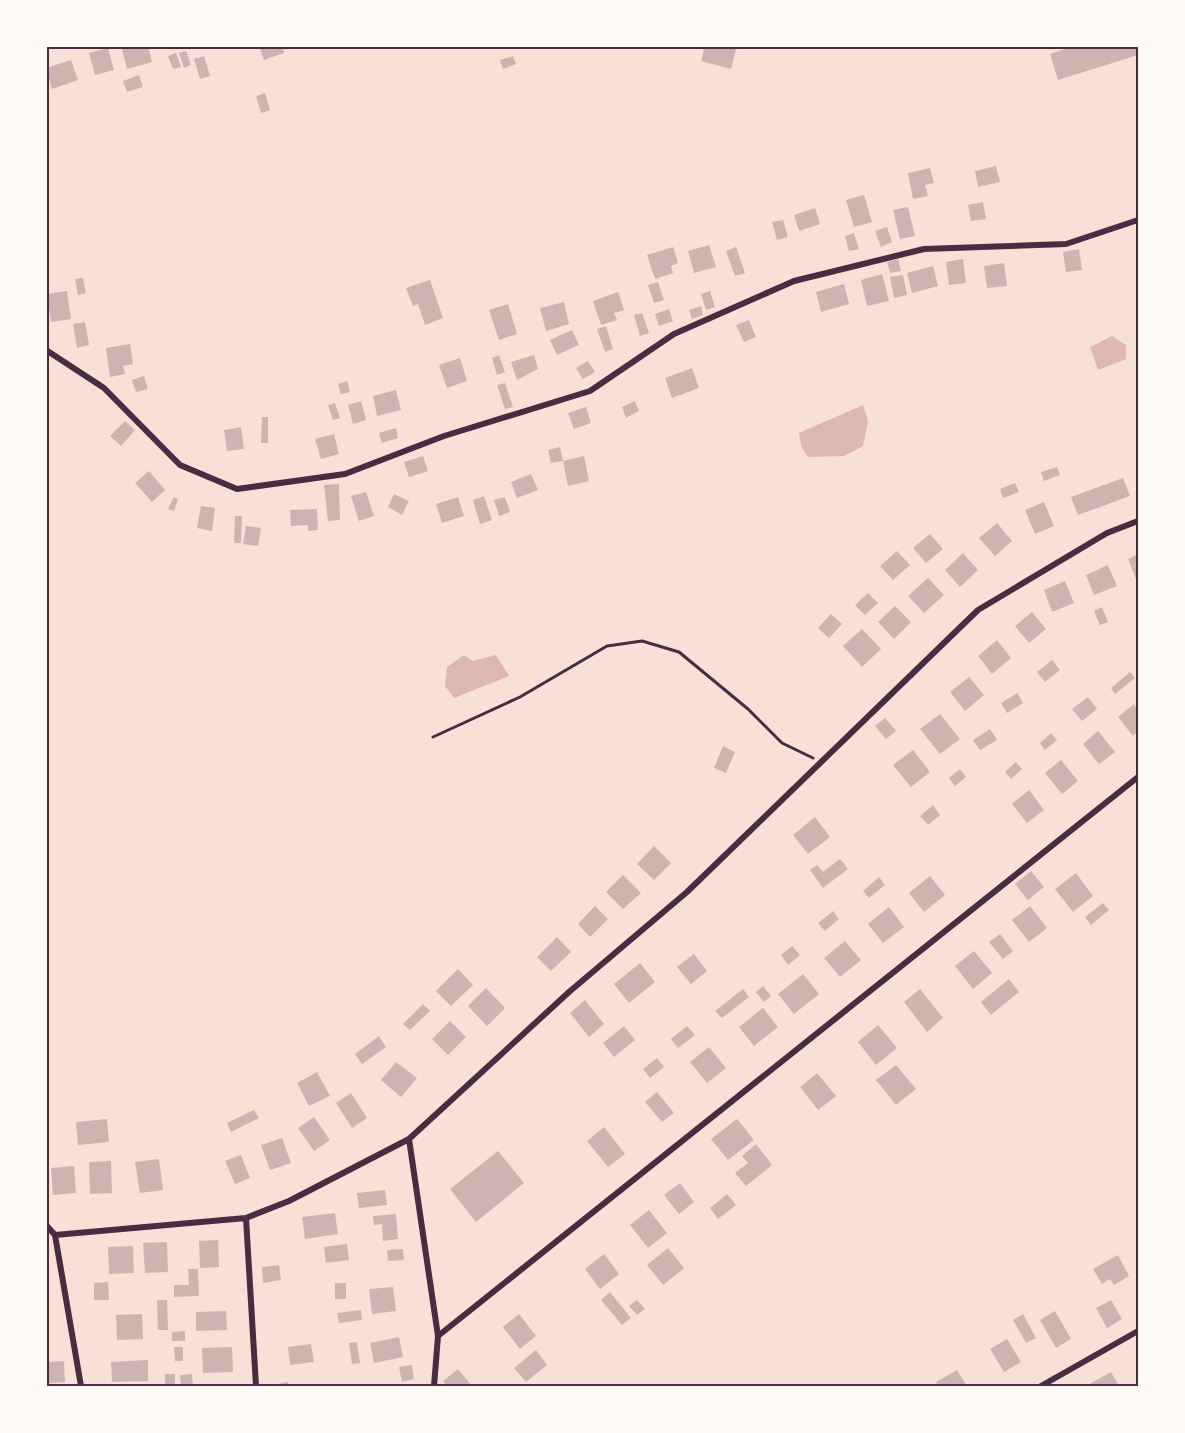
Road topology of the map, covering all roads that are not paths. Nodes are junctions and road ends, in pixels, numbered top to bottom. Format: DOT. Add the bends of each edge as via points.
graph roads {
  1 [pos="1138,220"];
  2 [pos="46,350"];
  3 [pos="1138,521"];
  4 [pos="1138,777"];
  5 [pos="409,1139"];
  6 [pos="246,1218"];
  7 [pos="46,1225"];
  8 [pos="55,1234"];
  9 [pos="1138,1331"];
  10 [pos="438,1336"];
  11 [pos="81,1386"];
  12 [pos="256,1386"];
  13 [pos="434,1386"];
  14 [pos="1041,1386"];
  1 -- 2 [label="street" via="1066,244 924,249 794,281 674,334 590,391 444,436 345,474 237,489 180,465 104,388"];
  3 -- 5 [label="street" via="1107,533 978,610 687,892 569,992"];
  4 -- 10 [label="street"];
  5 -- 6 [label="street" via="289,1201"];
  5 -- 10 [label="street"];
  6 -- 8 [label="street"];
  6 -- 12 [label="street"];
  7 -- 8 [label="street"];
  8 -- 11 [label="street"];
  9 -- 14 [label="street"];
  10 -- 13 [label="street"];
}
